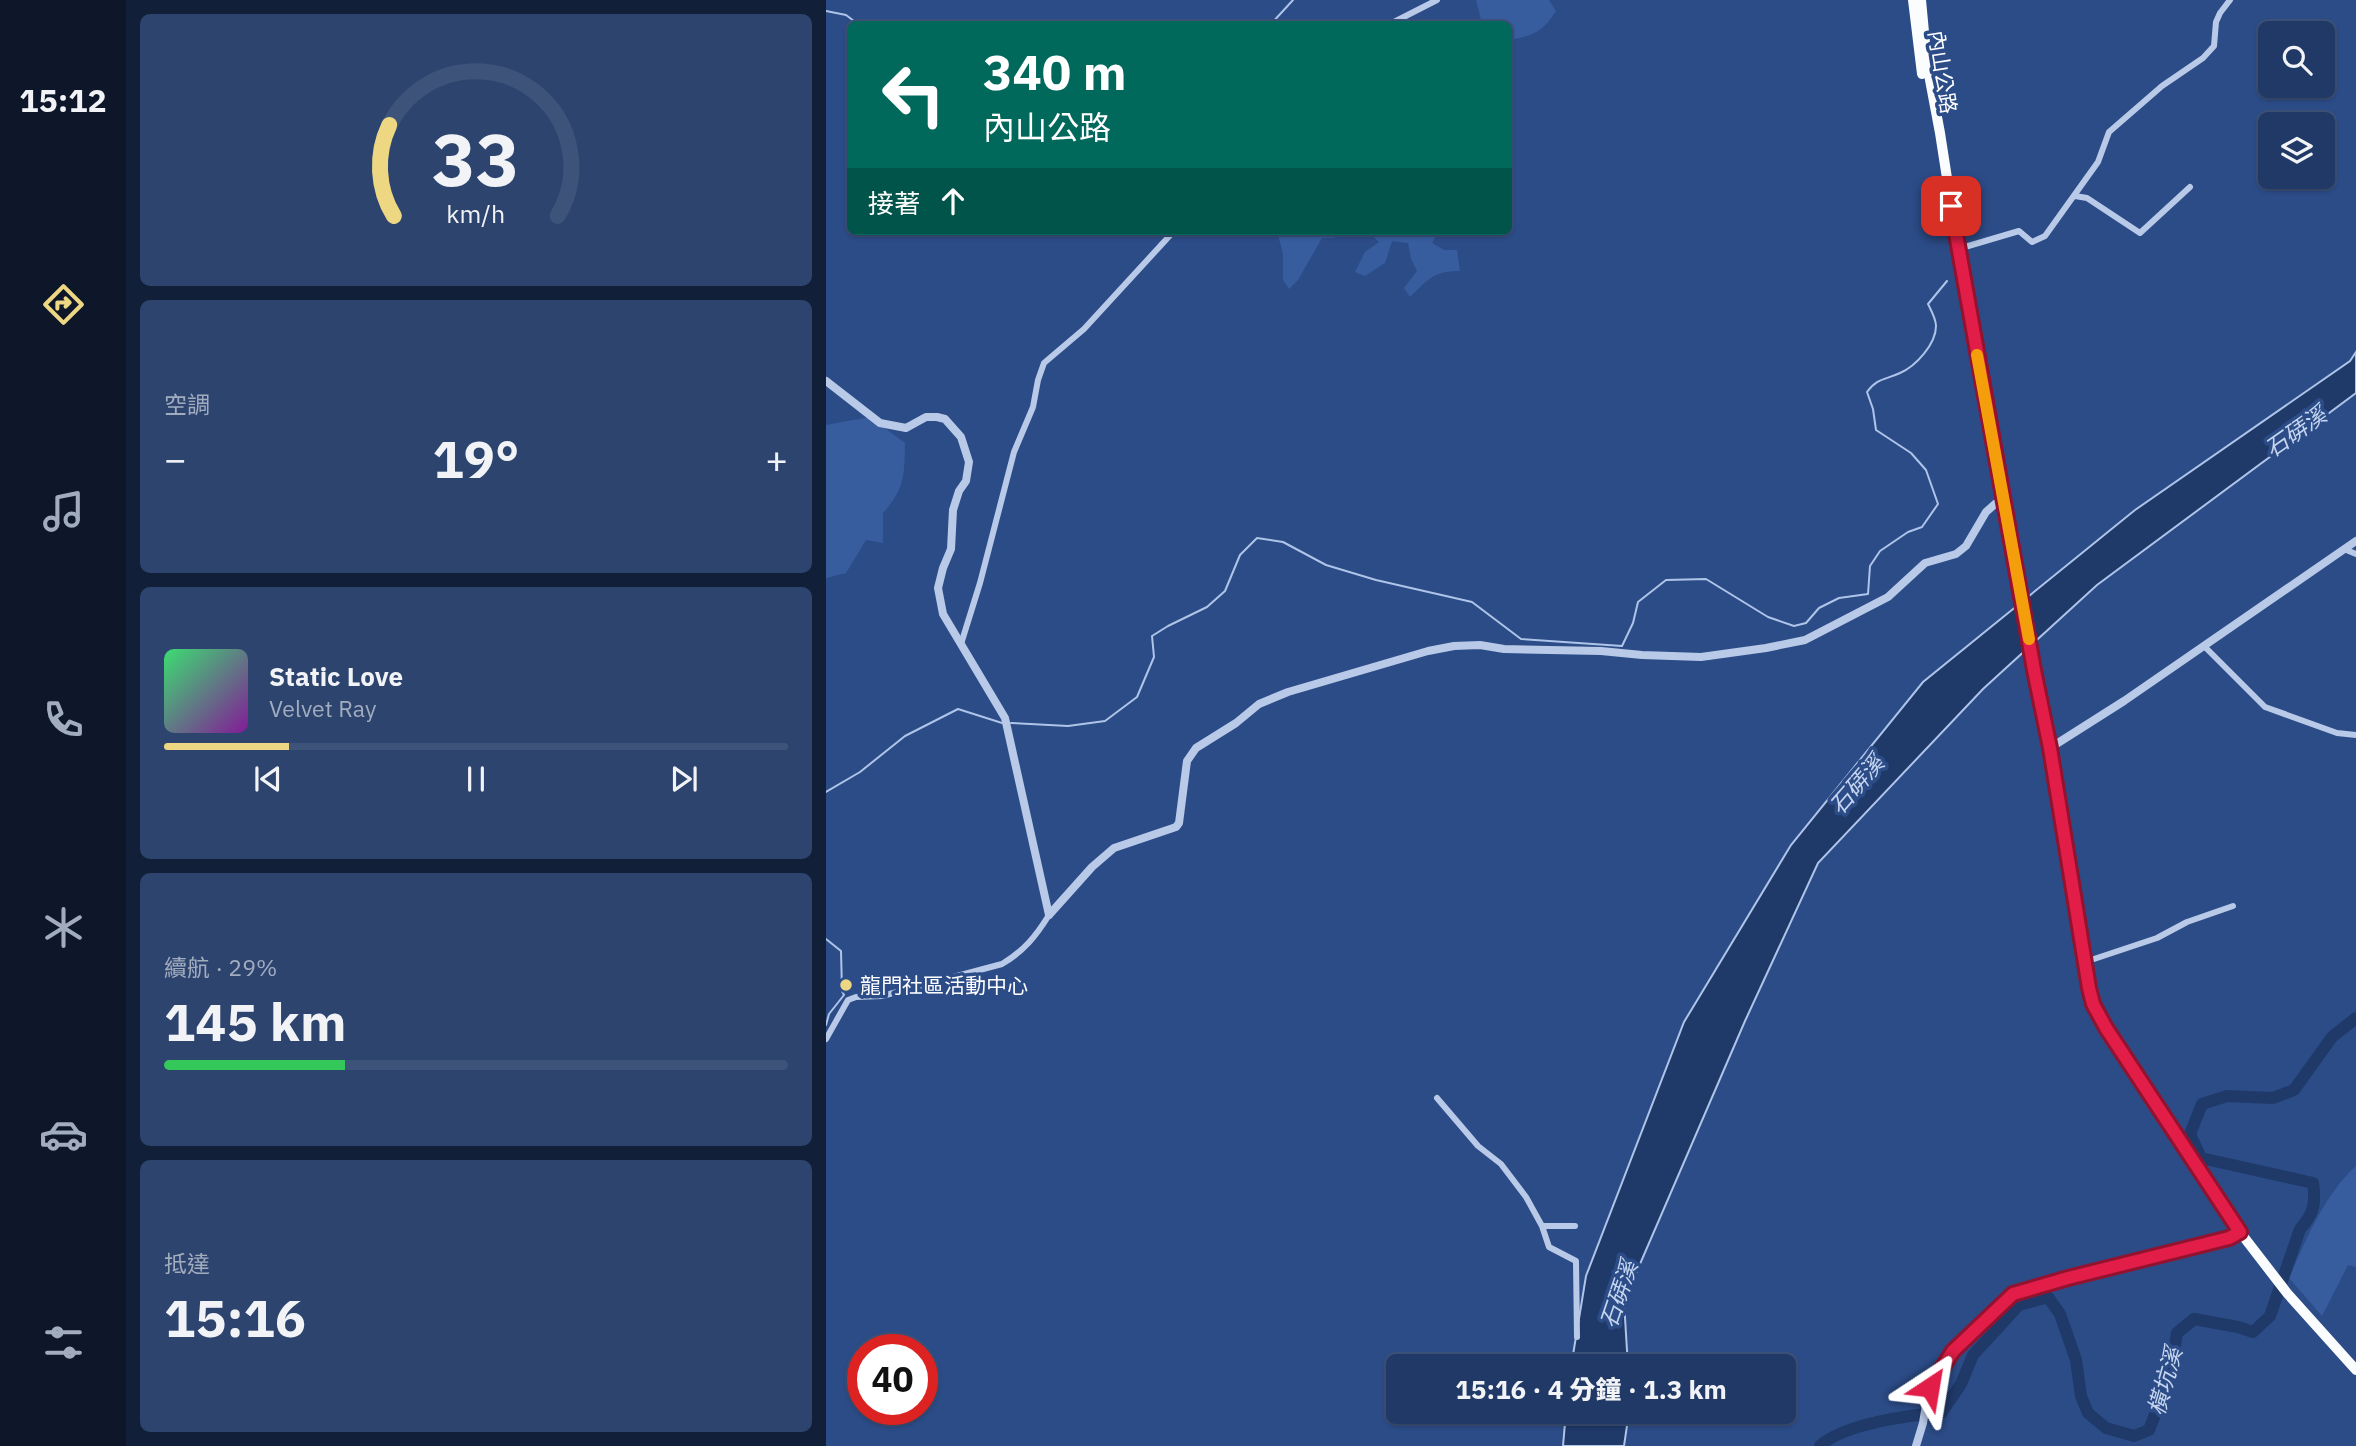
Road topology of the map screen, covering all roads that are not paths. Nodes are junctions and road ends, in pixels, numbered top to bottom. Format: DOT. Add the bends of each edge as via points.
graph roads {
  1 [pos="1437,0"];
  2 [pos="1913,0"];
  3 [pos="1921,0"];
  4 [pos="2226,1"];
  5 [pos="1396,21"];
  6 [pos="1943,148"];
  7 [pos="2190,187"];
  8 [pos="2074,196"];
  9 [pos="1170,235"];
  10 [pos="1958,248"];
  11 [pos="826,381"];
  12 [pos="2005,502"];
  13 [pos="2356,541"];
  14 [pos="2344,549"];
  15 [pos="2356,554"];
  16 [pos="961,644"];
  17 [pos="2204,646"];
  18 [pos="2356,735"];
  19 [pos="2050,748"];
  20 [pos="2233,906"];
  21 [pos="1049,915"];
  22 [pos="2085,962"];
  23 [pos="826,1039"];
  24 [pos="1437,1098"];
  25 [pos="1542,1226"];
  26 [pos="1575,1226"];
  27 [pos="2240,1232"];
  28 [pos="1577,1337"];
  29 [pos="2356,1370"];
  30 [pos="1916,1446"];
  1 -- 5 [label="street"];
  2 -- 6 [label="main road, 內山公路" via="1935,138"];
  3 -- 6 [label="main road, 內山公路"];
  4 -- 8 [label="street" via="2216,22 2214,46 2109,132 2098,162"];
  6 -- 10 [label="main road, 內山公路"];
  7 -- 8 [label="street" via="2140,233 2087,198"];
  8 -- 10 [label="street" via="2045,236 2032,242 2019,231"];
  9 -- 16 [label="street" via="1084,329 1044,363 1033,407 1014,452"];
  10 -- 12 [label="main road, 內山公路"];
  11 -- 16 [label="street" via="880,423 905,428 937,417 946,419 961,436 969,462 953,510 951,549 938,588 943,614"];
  12 -- 19 [label="main road, 內山公路"];
  12 -- 21 [label="street" via="1986,512 1956,554 1925,564 1888,597 1805,640 1701,657 1454,646 1259,704 1196,748 1187,761 1176,827 1114,848"];
  13 -- 14 [label="street"];
  14 -- 15 [label="street"];
  14 -- 17 [label="street"];
  16 -- 21 [label="street" via="1006,723"];
  17 -- 18 [label="street" via="2265,707 2337,733"];
  17 -- 19 [label="street"];
  19 -- 22 [label="main road"];
  20 -- 22 [label="street"];
  21 -- 23 [label="street" via="1033,940 1002,964 882,996 848,1000"];
  22 -- 27 [label="main road" via="2093,1004 2106,1028"];
  24 -- 25 [label="street" via="1478,1146 1501,1164"];
  25 -- 26 [label="street"];
  25 -- 28 [label="street" via="1549,1247 1577,1264"];
  27 -- 29 [label="main road"];
  27 -- 30 [label="street" via="2013,1294 1953,1351 1930,1387"];
}
